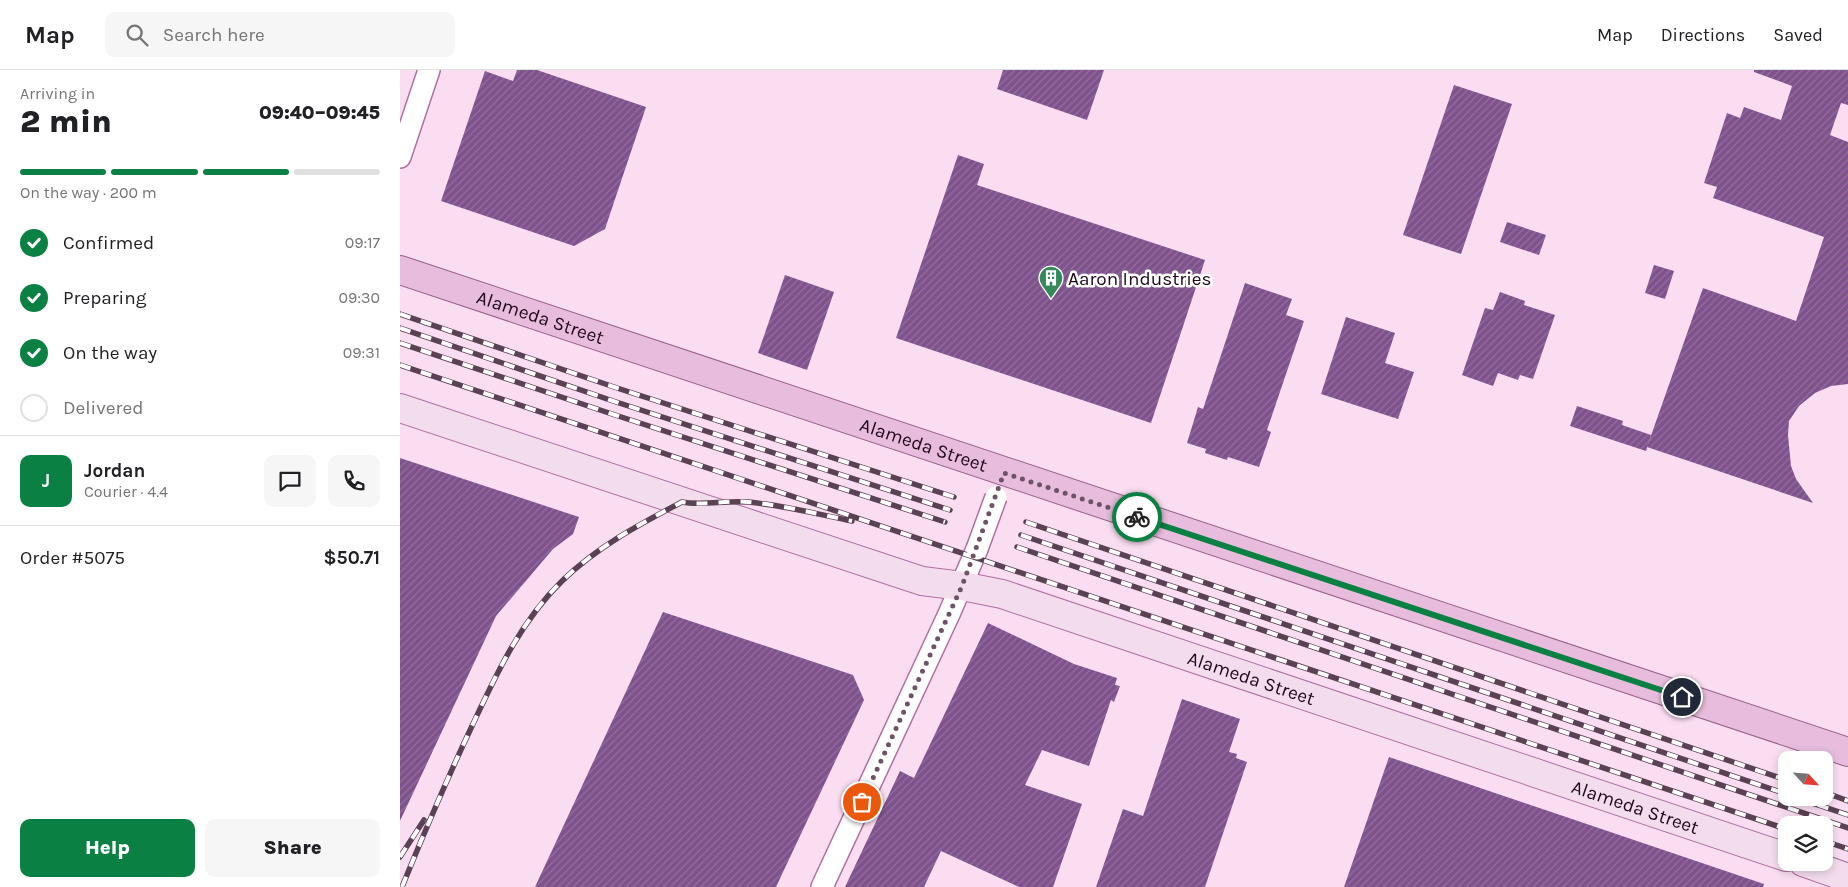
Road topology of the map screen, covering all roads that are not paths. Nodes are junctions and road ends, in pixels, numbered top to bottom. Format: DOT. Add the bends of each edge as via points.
graph roads {
  1 [pos="429,70"];
  2 [pos="400,157"];
  3 [pos="400,270"];
  4 [pos="400,408"];
  5 [pos="1000,485"];
  6 [pos="962,586"];
  7 [pos="1848,752"];
  8 [pos="1778,854"];
  9 [pos="1828,871"];
  10 [pos="1848,878"];
  11 [pos="822,887"];
  1 -- 2 [label="street"];
  3 -- 5 [label="main road, Alameda Street"];
  4 -- 6 [label="street, Alameda Street" via="913,578"];
  5 -- 6 [label="street, bridge"];
  5 -- 7 [label="main road, Alameda Street"];
  6 -- 8 [label="street, Alameda Street" via="1002,594"];
  6 -- 11 [label="street"];
  9 -- 10 [label="street"];
}
